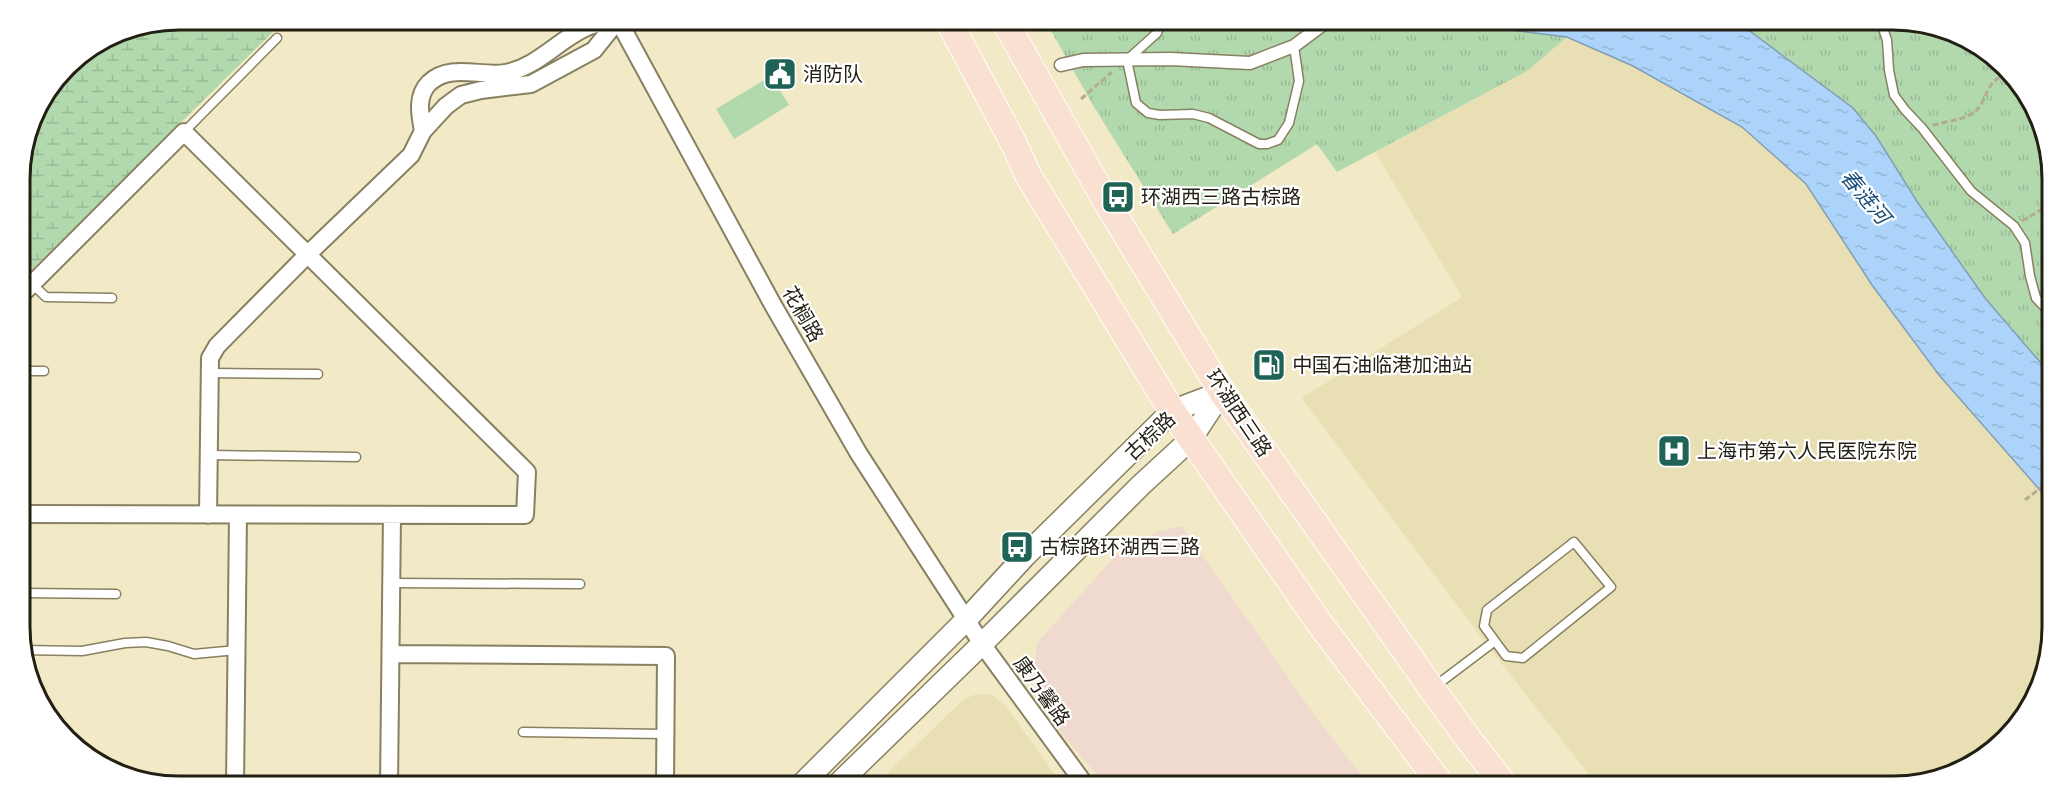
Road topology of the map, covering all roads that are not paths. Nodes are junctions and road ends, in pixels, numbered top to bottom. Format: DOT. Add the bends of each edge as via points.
graph roads {
  1 [pos="581,30"];
  2 [pos="609,30"];
  3 [pos="622,30"];
  4 [pos="953,30"];
  5 [pos="1010,30"];
  6 [pos="1158,30"];
  7 [pos="1316,30"];
  8 [pos="1884,30"];
  9 [pos="277,39"];
  10 [pos="1294,46"];
  11 [pos="1127,60"];
  12 [pos="1061,65"];
  13 [pos="423,131"];
  14 [pos="184,132"];
  15 [pos="308,254"];
  16 [pos="30,285"];
  17 [pos="30,291"];
  18 [pos="112,298"];
  19 [pos="2042,304"];
  20 [pos="30,371"];
  21 [pos="44,372"];
  22 [pos="210,373"];
  23 [pos="318,374"];
  24 [pos="1222,392"];
  25 [pos="1172,411"];
  26 [pos="1191,439"];
  27 [pos="209,455"];
  28 [pos="356,456"];
  29 [pos="30,514"];
  30 [pos="208,515"];
  31 [pos="238,515"];
  32 [pos="392,515"];
  33 [pos="392,583"];
  34 [pos="580,584"];
  35 [pos="30,593"];
  36 [pos="116,594"];
  37 [pos="966,620"];
  38 [pos="1495,641"];
  39 [pos="982,644"];
  40 [pos="32,650"];
  41 [pos="237,650"];
  42 [pos="391,654"];
  43 [pos="1432,689"];
  44 [pos="523,732"];
  45 [pos="665,734"];
  46 [pos="235,776"];
  47 [pos="389,776"];
  48 [pos="665,776"];
  49 [pos="810,776"];
  50 [pos="846,776"];
  51 [pos="1079,776"];
  52 [pos="1434,776"];
  53 [pos="1497,776"];
  1 -- 13 [label="street" via="517,70 443,74 429,84 421,97"];
  2 -- 13 [label="street" via="594,50 531,84 461,95"];
  3 -- 37 [label="street, 花榈路" via="848,434"];
  4 -- 25 [label="main road" via="1028,175"];
  5 -- 24 [label="main road, 环湖西三路" via="1107,203"];
  6 -- 11 [label="lane"];
  7 -- 10 [label="street"];
  8 -- 19 [label="lane" via="1894,95 1971,191 2014,226 2025,243 2036,298"];
  9 -- 14 [label="lane"];
  10 -- 11 [label="street" via="1250,63"];
  10 -- 11 [label="lane" via="1299,81 1289,123 1278,140 1267,144 1259,144 1209,118 1148,113 1136,103"];
  11 -- 12 [label="street" via="1083,60"];
  13 -- 15 [label="street" via="411,155"];
  14 -- 15 [label="street"];
  14 -- 16 [label="street"];
  15 -- 22 [label="street" via="217,346 210,358"];
  15 -- 32 [label="street" via="526,472 525,515"];
  17 -- 18 [label="lane" via="46,297"];
  20 -- 21 [label="lane"];
  22 -- 23 [label="lane"];
  22 -- 27 [label="street"];
  24 -- 25 [label="street, 古棕路"];
  24 -- 26 [label="street, 古棕路"];
  24 -- 43 [label="main road, 环湖西三路"];
  25 -- 26 [label="main road"];
  25 -- 37 [label="street, 古棕路"];
  26 -- 39 [label="street, 古棕路"];
  26 -- 52 [label="main road" via="1320,624"];
  27 -- 28 [label="lane"];
  27 -- 30 [label="street"];
  29 -- 30 [label="street"];
  30 -- 31 [label="street"];
  31 -- 32 [label="street"];
  31 -- 41 [label="street"];
  32 -- 33 [label="street"];
  33 -- 34 [label="lane"];
  33 -- 42 [label="street"];
  35 -- 36 [label="lane"];
  37 -- 39 [label="street, 康乃馨路"];
  37 -- 49 [label="street, 古棕路"];
  38 -- 38 [label="lane" via="1506,656 1523,658 1611,587 1574,542 1487,610 1484,626"];
  38 -- 43 [label="lane"];
  39 -- 50 [label="street, 古棕路"];
  39 -- 51 [label="street, 康乃馨路"];
  40 -- 41 [label="lane" via="82,651 146,642 194,654"];
  41 -- 46 [label="street"];
  42 -- 45 [label="street" via="666,656"];
  42 -- 47 [label="street"];
  43 -- 53 [label="main road, 环湖西三路"];
  44 -- 45 [label="lane"];
  45 -- 48 [label="street"];
}
